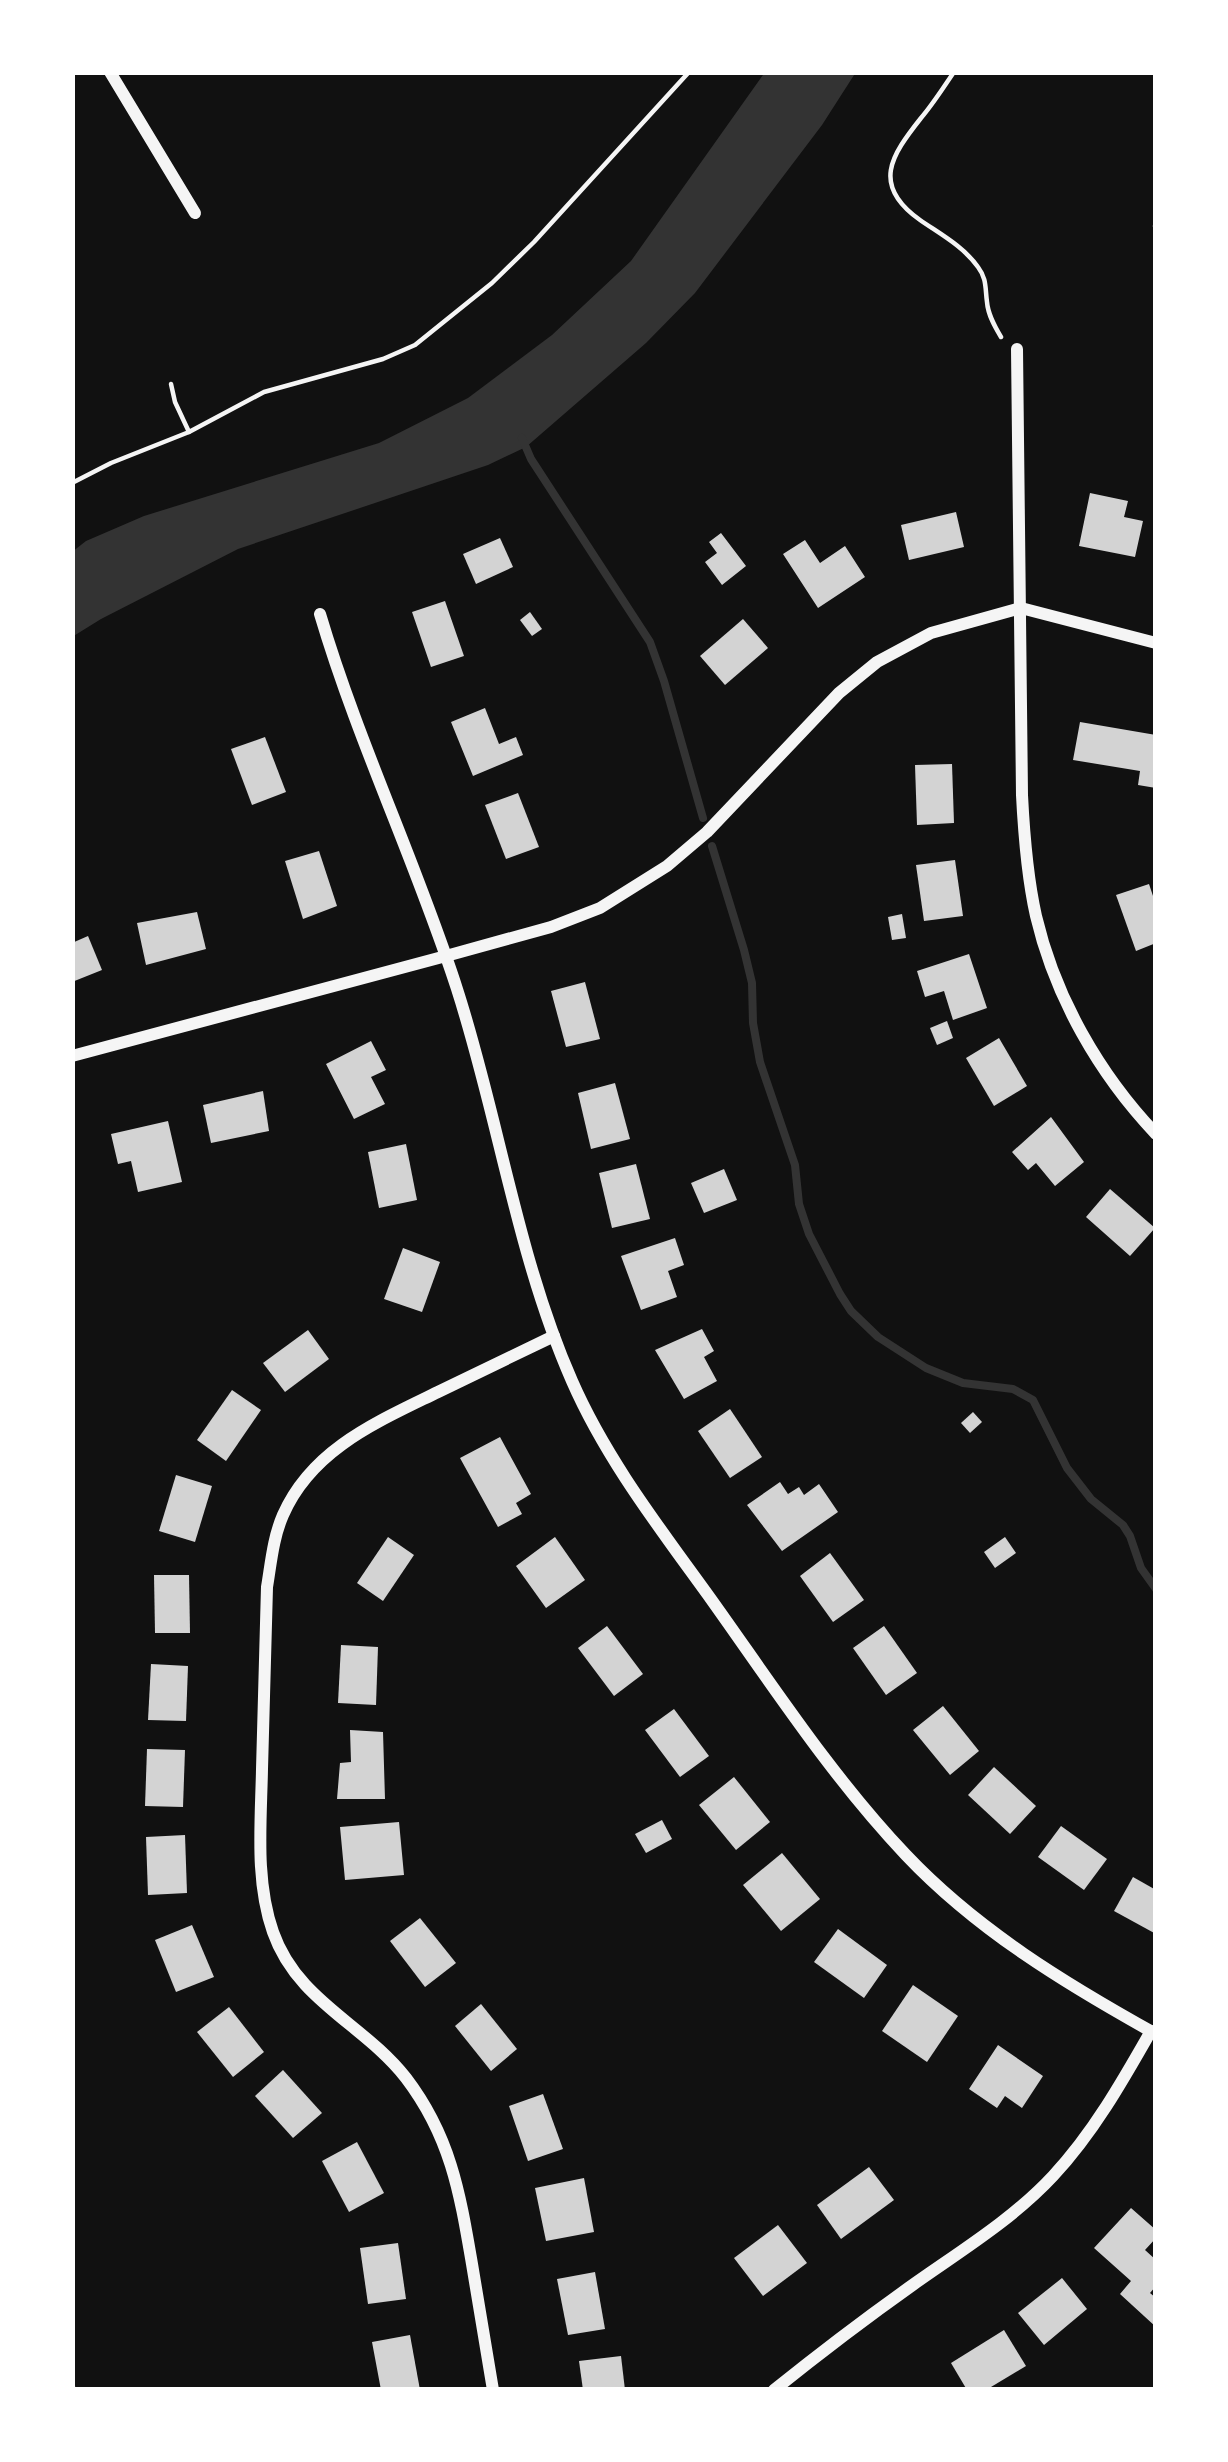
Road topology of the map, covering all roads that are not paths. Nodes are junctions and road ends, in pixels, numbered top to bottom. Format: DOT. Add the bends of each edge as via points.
graph roads {
  1 [pos="110,72"];
  2 [pos="195,213"];
  3 [pos="1017,349"];
  4 [pos="1021,608"];
  5 [pos="320,614"];
  6 [pos="1156,643"];
  7 [pos="446,956"];
  8 [pos="72,1056"];
  9 [pos="1156,1134"];
  10 [pos="554,1336"];
  11 [pos="1154,2033"];
  12 [pos="494,2390"];
  13 [pos="774,2390"];
  1 -- 2 [label="street"];
  3 -- 4 [label="street"];
  4 -- 6 [label="street"];
  4 -- 7 [label="street" via="931,633 877,662 707,832 644,882 551,927"];
  4 -- 9 [label="street" via="1022,795 1036,915 1076,1023"];
  5 -- 7 [label="street"];
  7 -- 8 [label="street"];
  7 -- 10 [label="street"];
  10 -- 11 [label="street" via="634,1492 854,1797 984,1925"];
  10 -- 12 [label="street" via="331,1451 284,1513 267,1587 260,1850 272,1931 310,1992 404,2074 449,2153"];
  11 -- 13 [label="street" via="1050,2179"];
}
